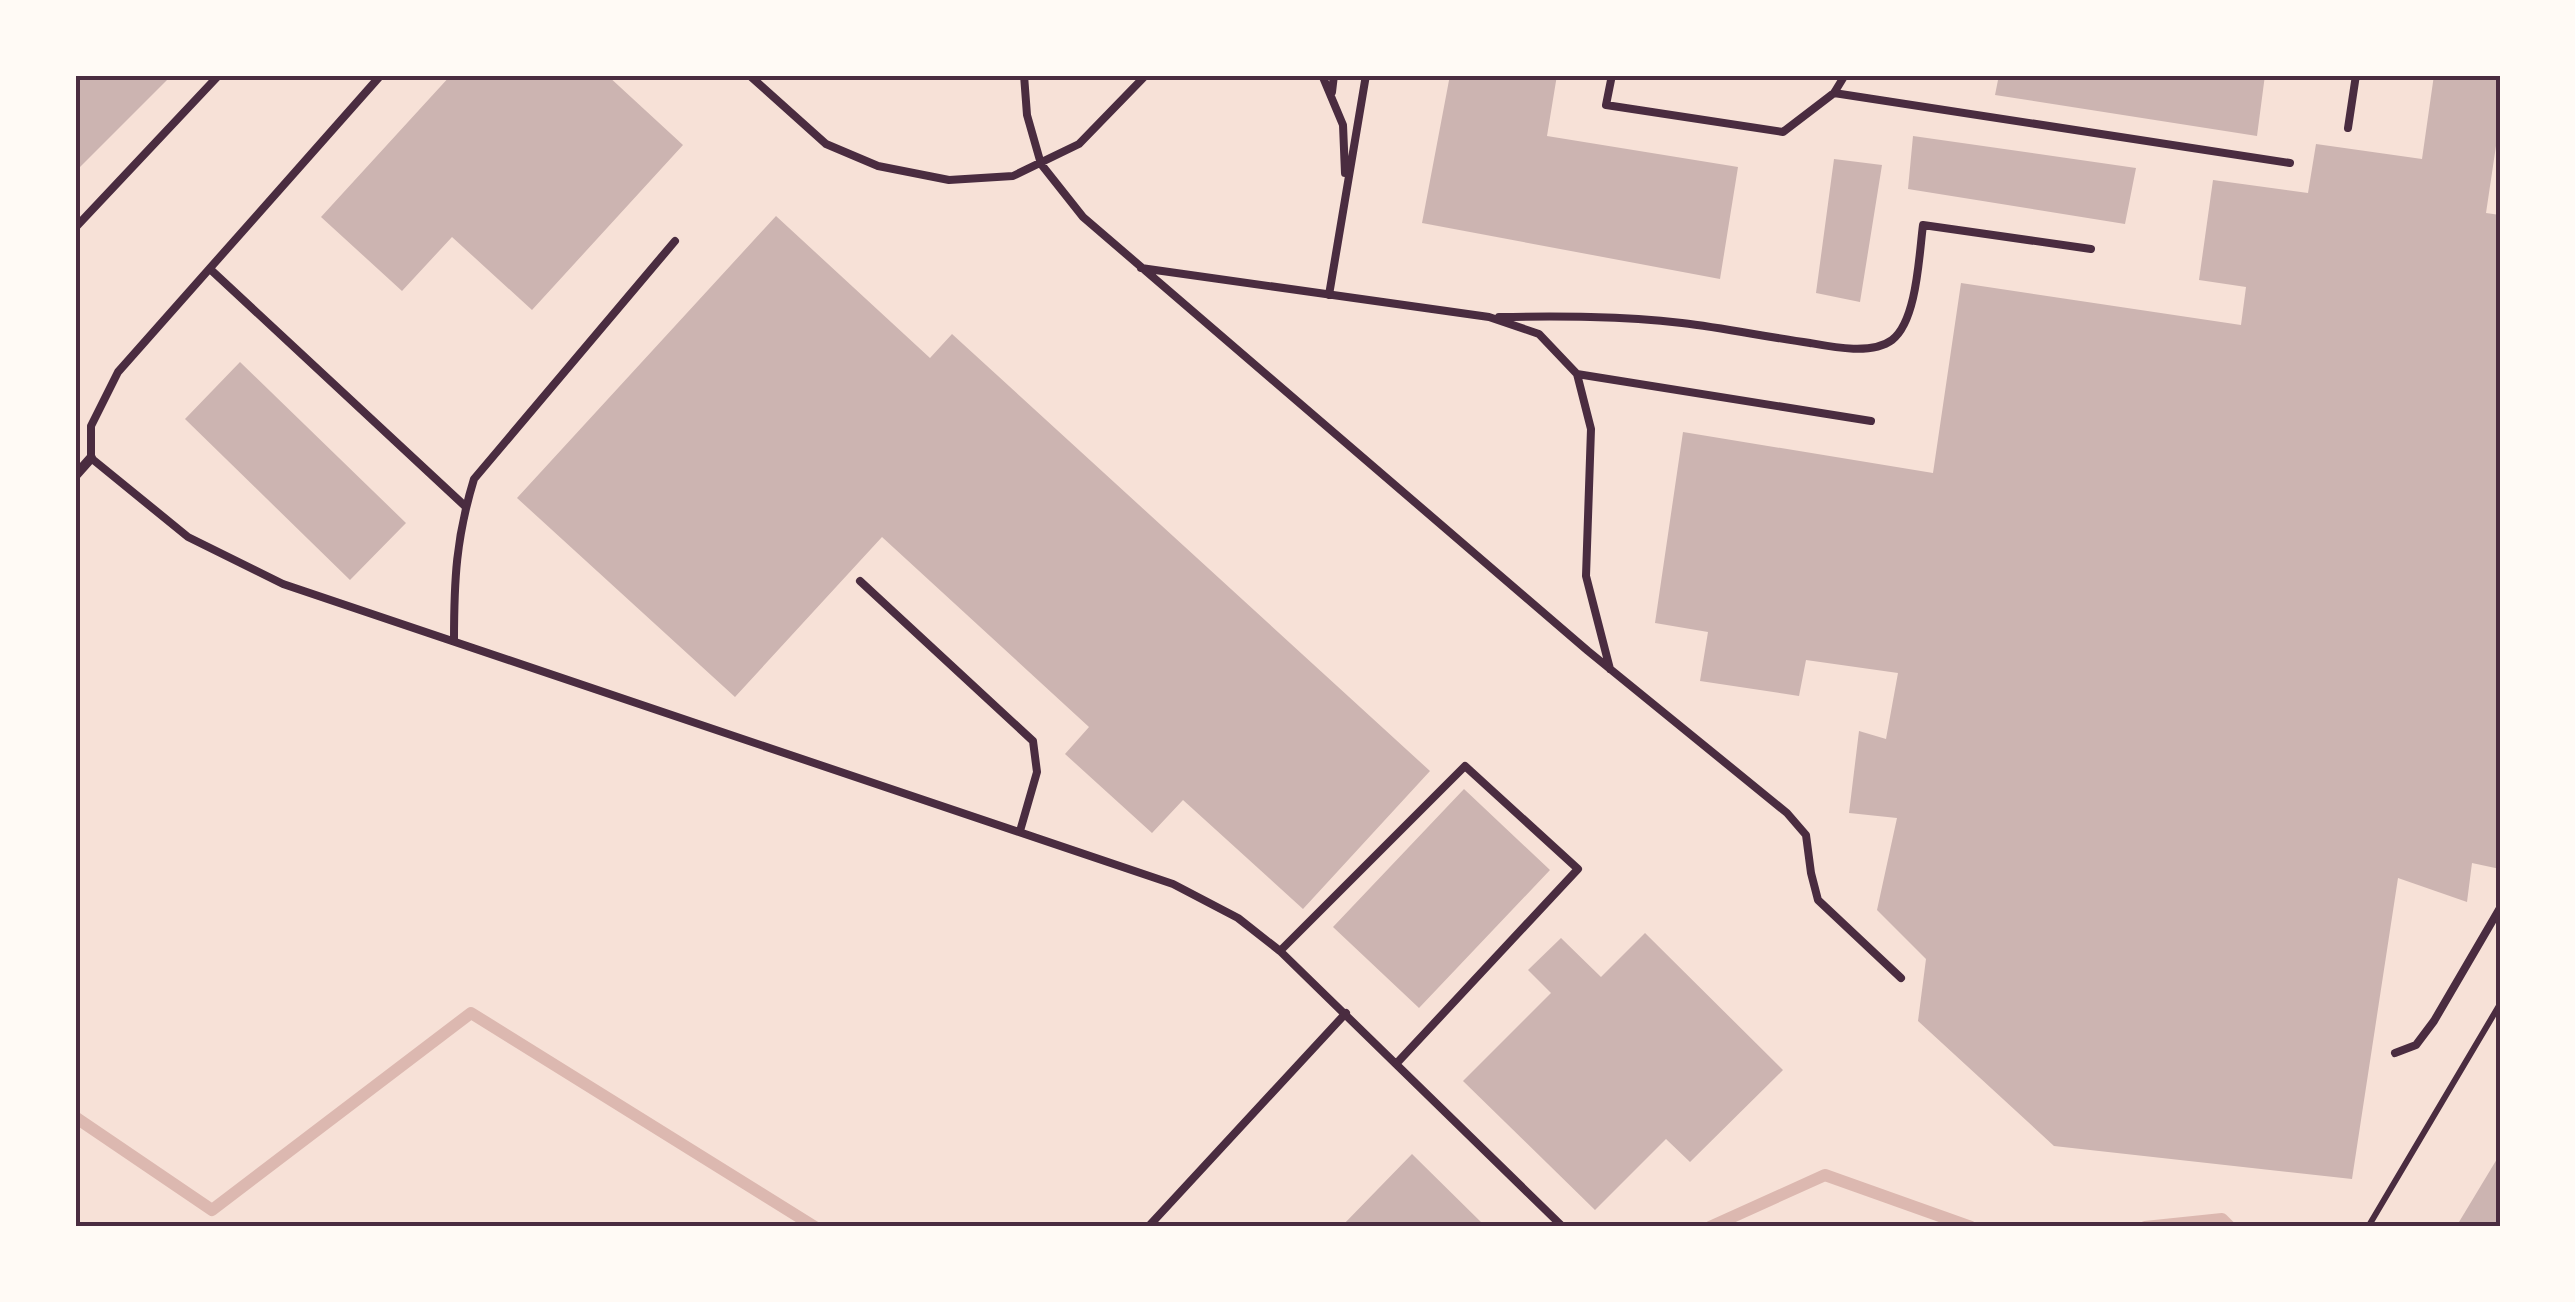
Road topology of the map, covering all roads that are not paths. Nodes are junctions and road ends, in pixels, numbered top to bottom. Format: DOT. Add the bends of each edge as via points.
graph roads {
  1 [pos="219,75"];
  2 [pos="381,75"];
  3 [pos="749,75"];
  4 [pos="1024,75"];
  5 [pos="1146,75"];
  6 [pos="1322,75"];
  7 [pos="1334,75"];
  8 [pos="1366,75"];
  9 [pos="1612,75"];
  10 [pos="1845,75"];
  11 [pos="2356,75"];
  12 [pos="1332,92"];
  13 [pos="1834,93"];
  14 [pos="2348,128"];
  15 [pos="1042,164"];
  16 [pos="2290,164"];
  17 [pos="1346,192"];
  18 [pos="75,228"];
  19 [pos="675,241"];
  20 [pos="2092,249"];
  21 [pos="1141,268"];
  22 [pos="210,269"];
  23 [pos="1329,295"];
  24 [pos="1490,317"];
  25 [pos="1577,374"];
  26 [pos="1871,422"];
  27 [pos="91,458"];
  28 [pos="75,476"];
  29 [pos="466,506"];
  30 [pos="860,582"];
  31 [pos="454,641"];
  32 [pos="1610,670"];
  33 [pos="1020,830"];
  34 [pos="2500,908"];
  35 [pos="1280,951"];
  36 [pos="1901,978"];
  37 [pos="1346,1013"];
  38 [pos="2394,1053"];
  39 [pos="1396,1064"];
  40 [pos="1148,1227"];
  41 [pos="1563,1227"];
  1 -- 18 [label="lane"];
  2 -- 22 [label="lane"];
  3 -- 15 [label="lane" via="826,144 878,166 948,180 1014,176"];
  4 -- 15 [label="lane"];
  5 -- 15 [label="lane" via="1079,144"];
  6 -- 12 [label="lane"];
  7 -- 12 [label="lane"];
  8 -- 17 [label="lane"];
  9 -- 13 [label="lane" via="1606,105 1783,132"];
  10 -- 13 [label="lane"];
  11 -- 14 [label="lane"];
  12 -- 17 [label="lane" via="1343,125"];
  13 -- 16 [label="lane"];
  15 -- 21 [label="lane" via="1083,217"];
  17 -- 23 [label="lane"];
  19 -- 29 [label="lane" via="474,479"];
  20 -- 24 [label="lane" via="1924,225 1903,325 1891,341 1866,348 1681,323"];
  21 -- 23 [label="lane"];
  21 -- 32 [label="lane"];
  22 -- 27 [label="lane" via="118,372 91,426"];
  22 -- 29 [label="lane"];
  23 -- 24 [label="lane"];
  24 -- 25 [label="lane" via="1539,334"];
  25 -- 26 [label="lane"];
  25 -- 32 [label="lane" via="1591,429 1586,576"];
  27 -- 28 [label="street"];
  27 -- 31 [label="lane" via="188,537 283,584"];
  29 -- 31 [label="lane" via="454,565"];
  30 -- 33 [label="lane" via="1033,741 1037,772"];
  31 -- 33 [label="lane"];
  32 -- 36 [label="lane" via="1787,814 1806,835 1818,900"];
  33 -- 35 [label="lane" via="1173,884 1238,918"];
  34 -- 38 [label="lane" via="2434,1021 2416,1045"];
  35 -- 37 [label="lane"];
  35 -- 39 [label="lane" via="1465,766 1578,869"];
  37 -- 39 [label="lane"];
  37 -- 40 [label="lane"];
  39 -- 41 [label="lane"];
}
